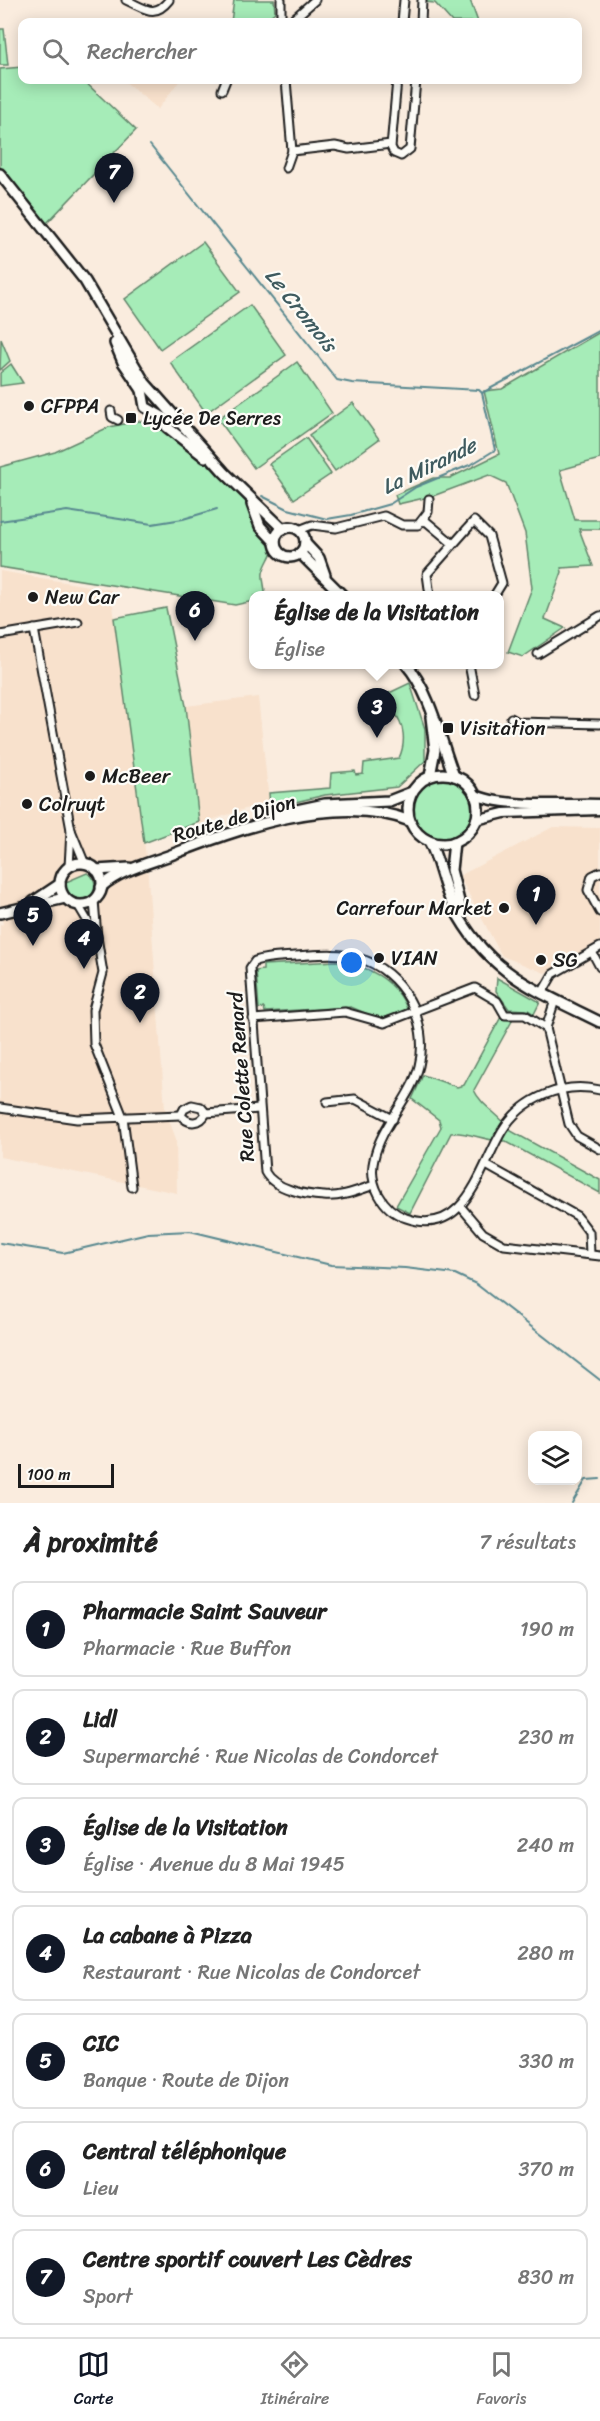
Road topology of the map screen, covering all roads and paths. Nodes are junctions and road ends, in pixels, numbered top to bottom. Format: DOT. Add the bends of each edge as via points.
graph roads {
  1 [pos="126,0"];
  2 [pos="169,0"];
  3 [pos="281,0"];
  4 [pos="315,0"];
  5 [pos="404,0"];
  6 [pos="422,0"];
  7 [pos="284,10"];
  8 [pos="301,13"];
  9 [pos="282,18"];
  10 [pos="287,18"];
  11 [pos="294,18"];
  12 [pos="402,18"];
  13 [pos="421,18"];
  14 [pos="224,84"];
  15 [pos="286,84"];
  16 [pos="397,84"];
  17 [pos="416,84"];
  18 [pos="222,90"];
  19 [pos="391,144"];
  20 [pos="292,151"];
  21 [pos="286,168"];
  22 [pos="0,174"];
  23 [pos="146,390"];
  24 [pos="111,411"];
  25 [pos="118,420"];
  26 [pos="224,472"];
  27 [pos="242,490"];
  28 [pos="429,499"];
  29 [pos="422,521"];
  30 [pos="283,529"];
  31 [pos="299,530"];
  32 [pos="275,542"];
  33 [pos="305,543"];
  34 [pos="452,543"];
  35 [pos="300,553"];
  36 [pos="330,582"];
  37 [pos="338,591"];
  38 [pos="429,591"];
  39 [pos="497,591"];
  40 [pos="600,616"];
  41 [pos="78,622"];
  42 [pos="34,629"];
  43 [pos="0,635"];
  44 [pos="538,654"];
  45 [pos="409,669"];
  46 [pos="470,669"];
  47 [pos="475,695"];
  48 [pos="431,714"];
  49 [pos="511,718"];
  50 [pos="600,724"];
  51 [pos="429,776"];
  52 [pos="454,776"];
  53 [pos="412,792"];
  54 [pos="474,794"];
  55 [pos="600,804"];
  56 [pos="600,810"];
  57 [pos="476,820"];
  58 [pos="410,821"];
  59 [pos="72,830"];
  60 [pos="218,837"];
  61 [pos="429,841"];
  62 [pos="454,842"];
  63 [pos="85,864"];
  64 [pos="140,866"];
  65 [pos="69,867"];
  66 [pos="96,870"];
  67 [pos="600,872"];
  68 [pos="60,884"];
  69 [pos="101,887"];
  70 [pos="65,898"];
  71 [pos="94,900"];
  72 [pos="78,905"];
  73 [pos="20,908"];
  74 [pos="600,912"];
  75 [pos="0,913"];
  76 [pos="470,935"];
  77 [pos="96,937"];
  78 [pos="600,947"];
  79 [pos="592,952"];
  80 [pos="600,968"];
  81 [pos="542,993"];
  82 [pos="555,1000"];
  83 [pos="416,1012"];
  84 [pos="253,1019"];
  85 [pos="600,1022"];
  86 [pos="546,1028"];
  87 [pos="561,1090"];
  88 [pos="600,1090"];
  89 [pos="327,1102"];
  90 [pos="0,1108"];
  91 [pos="259,1109"];
  92 [pos="206,1113"];
  93 [pos="181,1115"];
  94 [pos="123,1117"];
  95 [pos="393,1119"];
  96 [pos="600,1149"];
  97 [pos="486,1165"];
  98 [pos="374,1185"];
  99 [pos="132,1187"];
  100 [pos="461,1206"];
  101 [pos="590,1254"];
  102 [pos="600,1256"];
  1 -- 2 [label="street" via="154,12"];
  3 -- 7 [label="street"];
  4 -- 8 [label="street"];
  5 -- 12 [label="street"];
  6 -- 13 [label="street"];
  7 -- 8 [label="street"];
  7 -- 9 [label="street"];
  7 -- 10 [label="street"];
  8 -- 11 [label="street"];
  14 -- 18 [label="street"];
  15 -- 20 [label="street"];
  16 -- 19 [label="street"];
  17 -- 19 [label="street" via="410,150 399,156 392,151"];
  19 -- 20 [label="street"];
  20 -- 21 [label="street"];
  22 -- 23 [label="main road" via="72,262 106,319 123,362"];
  23 -- 26 [label="main road"];
  23 -- 26 [label="main road" via="143,402 148,409 164,417 172,431"];
  24 -- 25 [label="street"];
  26 -- 27 [label="main road"];
  27 -- 30 [label="main road"];
  27 -- 32 [label="main road" via="255,509 260,526"];
  28 -- 29 [label="street"];
  29 -- 31 [label="street" via="402,525 384,516 336,528 312,525"];
  29 -- 34 [label="street"];
  30 -- 31 [label="main road"];
  30 -- 32 [label="main road"];
  31 -- 33 [label="main road"];
  32 -- 35 [label="main road" via="287,556"];
  33 -- 35 [label="main road"];
  33 -- 36 [label="main road" via="320,558"];
  34 -- 38 [label="street" via="427,574"];
  34 -- 39 [label="street" via="474,521 489,536 502,583"];
  35 -- 36 [label="main road"];
  36 -- 37 [label="main road"];
  40 -- 44 [label="street"];
  41 -- 42 [label="street"];
  42 -- 43 [label="street"];
  42 -- 59 [label="street"];
  45 -- 48 [label="main road"];
  46 -- 47 [label="street"];
  48 -- 51 [label="main road" via="435,758"];
  48 -- 52 [label="main road"];
  49 -- 50 [label="street" via="519,722"];
  51 -- 52 [label="main road"];
  51 -- 53 [label="main road"];
  52 -- 54 [label="main road"];
  53 -- 58 [label="main road" via="408,806"];
  53 -- 60 [label="main road" via="389,801 351,801 289,811"];
  54 -- 55 [label="street" via="506,801"];
  54 -- 57 [label="main road"];
  56 -- 57 [label="street" via="504,813"];
  57 -- 62 [label="main road" via="469,832"];
  58 -- 60 [label="main road, Route de Dijon" via="384,813 318,813 275,820"];
  58 -- 61 [label="main road" via="417,833"];
  59 -- 63 [label="street"];
  59 -- 65 [label="street"];
  60 -- 64 [label="main road, Route de Dijon"];
  61 -- 62 [label="main road"];
  61 -- 76 [label="main road" via="452,904"];
  62 -- 76 [label="main road" via="454,891"];
  63 -- 65 [label="main road"];
  63 -- 66 [label="main road"];
  64 -- 66 [label="main road, Route de Dijon"];
  64 -- 69 [label="main road, Route de Dijon"];
  65 -- 68 [label="main road"];
  66 -- 69 [label="main road"];
  67 -- 74 [label="street" via="592,876 588,890"];
  68 -- 70 [label="main road"];
  68 -- 73 [label="main road"];
  69 -- 71 [label="main road"];
  70 -- 72 [label="main road"];
  70 -- 73 [label="main road"];
  71 -- 72 [label="main road"];
  71 -- 77 [label="street"];
  72 -- 77 [label="street"];
  73 -- 75 [label="main road"];
  76 -- 81 [label="main road" via="492,961"];
  77 -- 94 [label="street" via="103,973 93,1010 94,1044"];
  78 -- 79 [label="street"];
  79 -- 80 [label="street"];
  79 -- 81 [label="street" via="553,974"];
  81 -- 82 [label="main road"];
  82 -- 85 [label="main road"];
  82 -- 86 [label="street"];
  83 -- 84 [label="street" via="384,1023 345,1012"];
  83 -- 84 [label="street, Rue Colette Renard" via="390,975 359,958 330,954 255,961 250,968"];
  83 -- 86 [label="street" via="475,988 495,999 505,1015 525,1016"];
  83 -- 95 [label="street" via="420,1064"];
  84 -- 91 [label="street, Rue Colette Renard"];
  86 -- 87 [label="street"];
  87 -- 88 [label="street"];
  87 -- 96 [label="street" via="573,1131"];
  87 -- 97 [label="street" via="539,1097 512,1118"];
  89 -- 95 [label="street" via="355,1099"];
  90 -- 94 [label="street" via="77,1119"];
  91 -- 92 [label="street"];
  91 -- 98 [label="street, Rue Colette Renard" via="262,1166 272,1182 324,1197"];
  92 -- 93 [label="street" via="194,1122"];
  92 -- 93 [label="street" via="192,1105 184,1108"];
  93 -- 94 [label="street"];
  94 -- 99 [label="street"];
  95 -- 98 [label="street" via="374,1160"];
  97 -- 100 [label="street"];
  97 -- 101 [label="street" via="577,1216 589,1232"];
  98 -- 100 [label="street" via="388,1207 411,1220 441,1218"];
  100 -- 101 [label="street" via="483,1233 504,1245"];
  101 -- 102 [label="street"];
}
